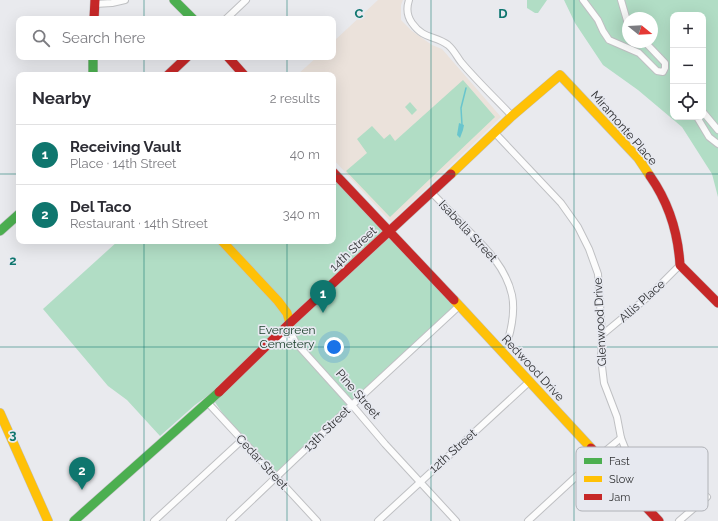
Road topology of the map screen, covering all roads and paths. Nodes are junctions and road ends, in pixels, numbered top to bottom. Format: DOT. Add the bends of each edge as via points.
graph roads {
  1 [pos="125,0"];
  2 [pos="175,0"];
  3 [pos="246,0"];
  4 [pos="409,0"];
  5 [pos="583,0"];
  6 [pos="621,0"];
  7 [pos="95,2"];
  8 [pos="624,12"];
  9 [pos="94,16"];
  10 [pos="190,16"];
  11 [pos="229,16"];
  12 [pos="622,46"];
  13 [pos="627,48"];
  14 [pos="651,48"];
  15 [pos="94,60"];
  16 [pos="184,60"];
  17 [pos="231,60"];
  18 [pos="93,72"];
  19 [pos="171,72"];
  20 [pos="241,72"];
  21 [pos="560,75"];
  22 [pos="512,116"];
  23 [pos="706,116"];
  24 [pos="699,120"];
  25 [pos="718,130"];
  26 [pos="495,133"];
  27 [pos="718,144"];
  28 [pos="336,175"];
  29 [pos="432,193"];
  30 [pos="16,217"];
  31 [pos="0,231"];
  32 [pos="390,231"];
  33 [pos="225,244"];
  34 [pos="680,265"];
  35 [pos="718,303"];
  36 [pos="459,306"];
  37 [pos="290,323"];
  38 [pos="602,335"];
  39 [pos="272,340"];
  40 [pos="508,340"];
  41 [pos="296,343"];
  42 [pos="529,382"];
  43 [pos="208,402"];
  44 [pos="352,405"];
  45 [pos="0,413"];
  46 [pos="621,438"];
  47 [pos="242,440"];
  48 [pos="590,447"];
  49 [pos="610,447"];
  50 [pos="625,447"];
  51 [pos="576,477"];
  52 [pos="277,478"];
  53 [pos="420,482"];
  54 [pos="650,511"];
  55 [pos="691,511"];
  56 [pos="48,521"];
  57 [pos="74,521"];
  58 [pos="154,521"];
  59 [pos="230,521"];
  60 [pos="317,521"];
  61 [pos="378,521"];
  62 [pos="456,521"];
  63 [pos="528,521"];
  64 [pos="659,521"];
  65 [pos="679,521"];
  1 -- 7 [label="street" via="112,3"];
  2 -- 10 [label="street"];
  3 -- 11 [label="street"];
  4 -- 22 [label="street" via="406,7 407,15 418,30 449,46"];
  5 -- 12 [label="street" via="609,40"];
  6 -- 8 [label="street"];
  7 -- 9 [label="street"];
  13 -- 14 [label="street" via="639,53 657,70 664,72 665,63"];
  15 -- 18 [label="street"];
  16 -- 19 [label="street"];
  17 -- 20 [label="street"];
  21 -- 22 [label="street, 14th Street"];
  21 -- 34 [label="street, Miramonte Place" via="638,158 659,189 673,222 679,245"];
  22 -- 26 [label="street, 14th Street"];
  23 -- 25 [label="street"];
  24 -- 27 [label="street"];
  26 -- 29 [label="street, 14th Street"];
  26 -- 38 [label="street, Glenwood Drive" via="562,203 578,227 598,274"];
  28 -- 32 [label="street, Redwood Drive"];
  29 -- 32 [label="street, 14th Street"];
  29 -- 40 [label="street, Isabella Street" via="494,257 507,279 513,308"];
  30 -- 31 [label="street"];
  32 -- 36 [label="street, Redwood Drive"];
  32 -- 37 [label="street, 14th Street"];
  33 -- 37 [label="street, Pine Street" via="278,301 287,313"];
  34 -- 35 [label="street"];
  34 -- 38 [label="street, Allis Place" via="649,296"];
  36 -- 42 [label="street, Redwood Drive"];
  36 -- 44 [label="street, 13th Street"];
  37 -- 39 [label="street, 14th Street"];
  37 -- 41 [label="street, Pine Street"];
  38 -- 46 [label="street, Glenwood Drive" via="604,383 617,417"];
  39 -- 41 [label="street" via="278,338"];
  39 -- 43 [label="street, 14th Street"];
  41 -- 44 [label="street, Pine Street"];
  42 -- 48 [label="street, Redwood Drive"];
  42 -- 53 [label="street, 12th Street"];
  43 -- 47 [label="street, Cedar Street"];
  43 -- 57 [label="street, 14th Street"];
  44 -- 52 [label="street, 13th Street"];
  44 -- 53 [label="street, Pine Street"];
  45 -- 56 [label="street"];
  46 -- 49 [label="street"];
  46 -- 50 [label="street, Glenwood Drive"];
  47 -- 52 [label="street, Cedar Street"];
  47 -- 58 [label="street"];
  51 -- 63 [label="street"];
  52 -- 59 [label="street, 13th Street"];
  52 -- 60 [label="street, Cedar Street"];
  53 -- 61 [label="street, 12th Street"];
  53 -- 62 [label="street, Pine Street"];
  54 -- 64 [label="street, Redwood Drive"];
  55 -- 65 [label="street"];
}
